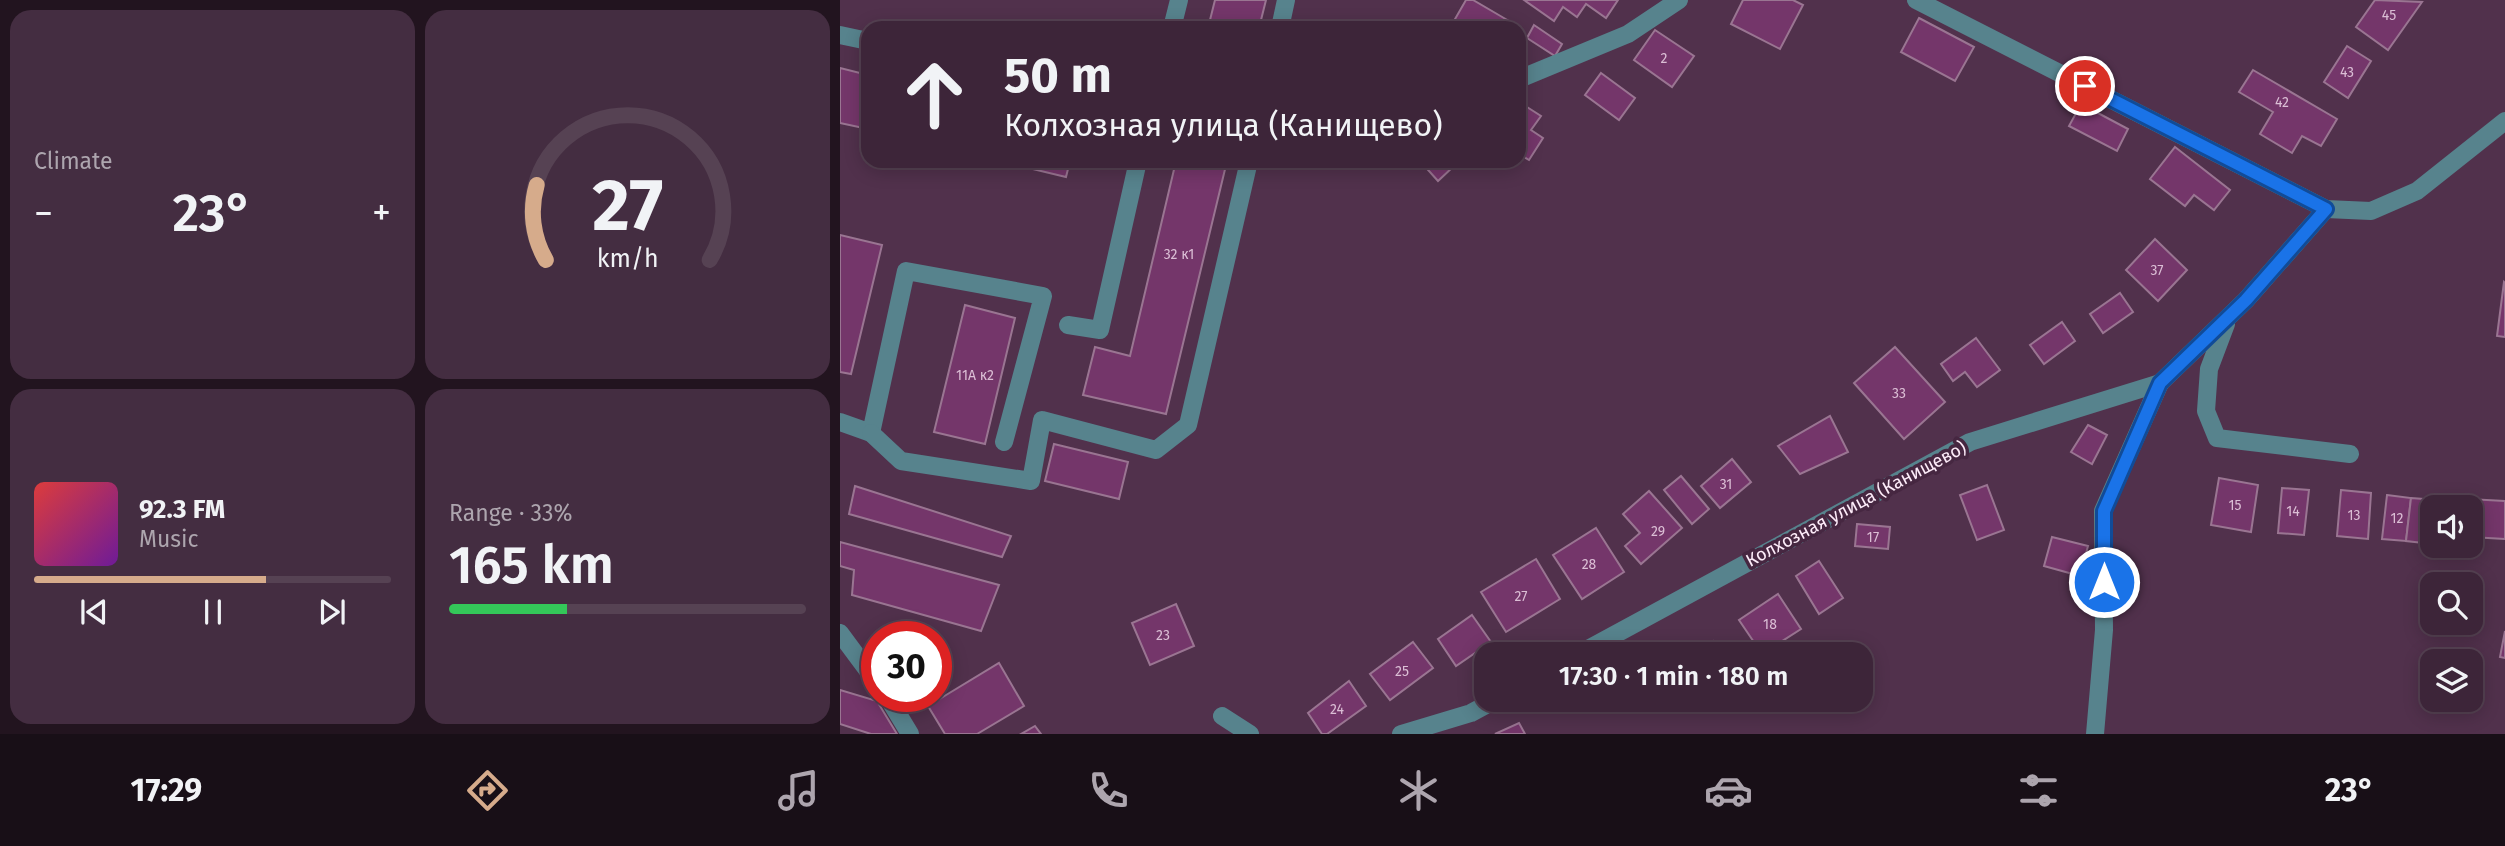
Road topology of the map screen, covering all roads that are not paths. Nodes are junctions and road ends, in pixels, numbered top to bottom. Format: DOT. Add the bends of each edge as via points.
graph roads {
  1 [pos="1179,0"];
  2 [pos="1286,0"];
  3 [pos="1679,0"];
  4 [pos="1916,0"];
  5 [pos="1174,21"];
  6 [pos="1282,21"];
  7 [pos="840,35"];
  8 [pos="861,40"];
  9 [pos="1526,76"];
  10 [pos="2505,121"];
  11 [pos="1136,168"];
  12 [pos="1247,168"];
  13 [pos="2326,209"];
  14 [pos="2228,317"];
  15 [pos="1068,325"];
  16 [pos="2160,383"];
  17 [pos="840,422"];
  18 [pos="871,433"];
  19 [pos="1004,442"];
  20 [pos="2350,453"];
  21 [pos="840,633"];
  22 [pos="1601,642"];
  23 [pos="861,661"];
  24 [pos="1474,711"];
  25 [pos="897,712"];
  26 [pos="1223,716"];
  27 [pos="910,734"];
  28 [pos="1251,734"];
  29 [pos="1401,734"];
  30 [pos="2095,734"];
  1 -- 5 [label="street"];
  2 -- 6 [label="street"];
  3 -- 9 [label="street" via="1629,34"];
  4 -- 13 [label="street"];
  7 -- 8 [label="street"];
  10 -- 13 [label="street" via="2417,191 2371,211"];
  11 -- 15 [label="street" via="1100,330"];
  12 -- 18 [label="street" via="1188,425 1156,450 1042,420 1031,481 901,461"];
  13 -- 14 [label="street, Колхозная улица (Канищево)"];
  14 -- 16 [label="street, Колхозная улица (Канищево)"];
  14 -- 20 [label="street" via="2208,369 2206,411 2217,438"];
  16 -- 22 [label="street, Колхозная улица (Канищево)" via="1970,442"];
  16 -- 30 [label="street" via="2104,511 2104,629"];
  17 -- 18 [label="street"];
  18 -- 19 [label="street" via="906,271 1043,296"];
  21 -- 23 [label="street"];
  24 -- 29 [label="street"];
  25 -- 27 [label="street"];
  26 -- 28 [label="street"];
}
